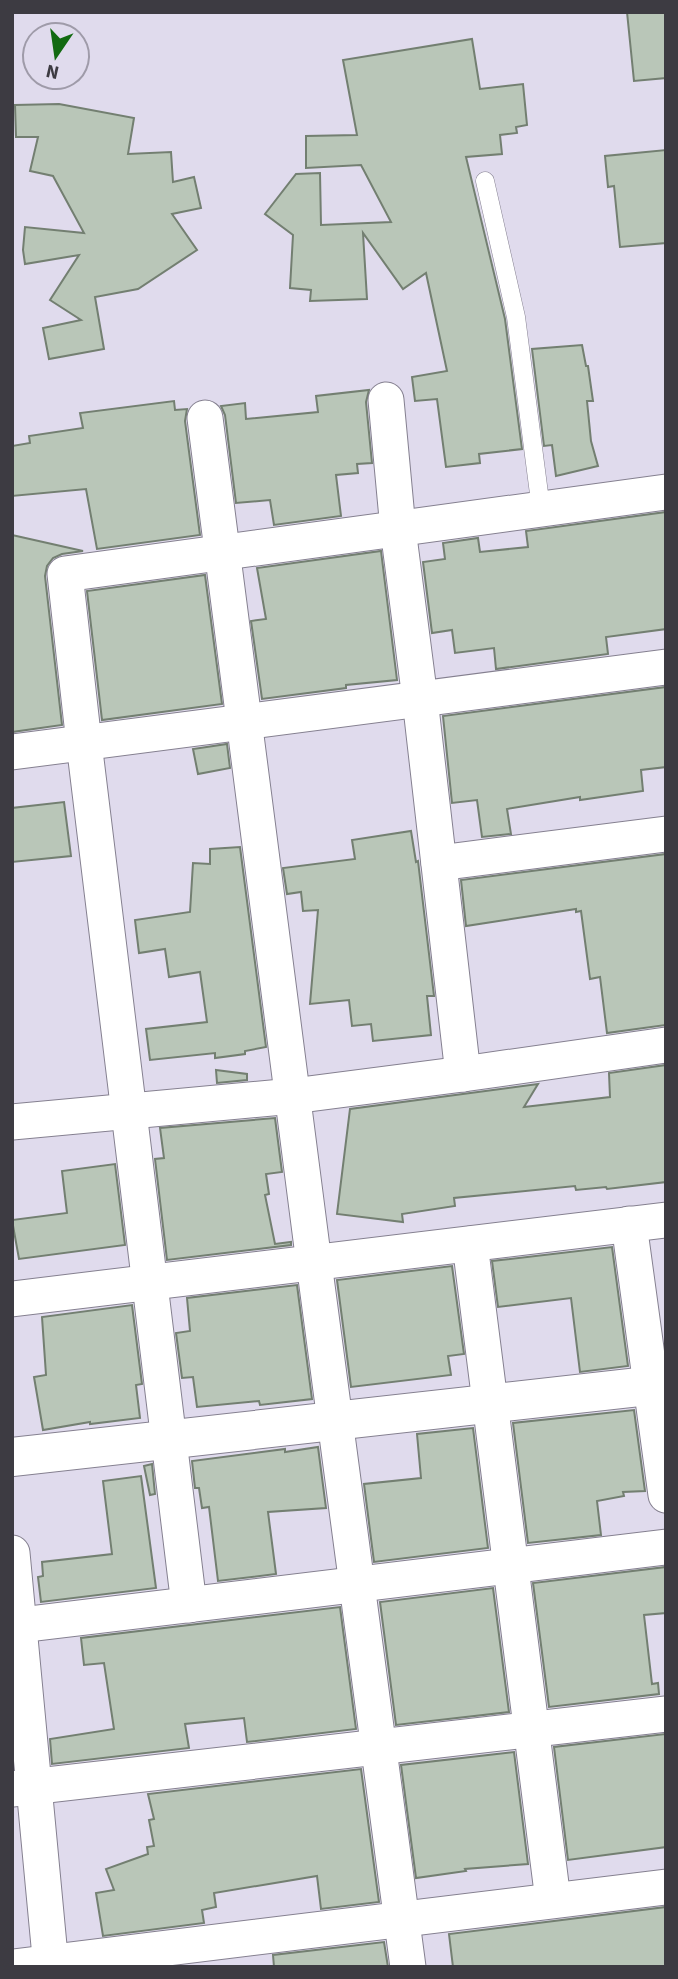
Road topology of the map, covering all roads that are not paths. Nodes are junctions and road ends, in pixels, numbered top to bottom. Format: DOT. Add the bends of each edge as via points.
graph roads {
  1 [pos="485,181"];
  2 [pos="386,400"];
  3 [pos="205,418"];
  4 [pos="666,492"];
  5 [pos="541,509"];
  6 [pos="398,529"];
  7 [pos="223,552"];
  8 [pos="666,667"];
  9 [pos="420,699"];
  10 [pos="244,722"];
  11 [pos="83,743"];
  12 [pos="12,752"];
  13 [pos="666,834"];
  14 [pos="439,863"];
  15 [pos="666,1045"];
  16 [pos="463,1074"];
  17 [pos="293,1096"];
  18 [pos="129,1111"];
  19 [pos="12,1122"];
  20 [pos="666,1220"];
  21 [pos="629,1224"];
  22 [pos="470,1244"];
  23 [pos="314,1263"];
  24 [pos="150,1282"];
  25 [pos="12,1299"];
  26 [pos="659,1385"];
  27 [pos="490,1403"];
  28 [pos="334,1421"];
  29 [pos="170,1440"];
  30 [pos="12,1457"];
  31 [pos="666,1495"];
  32 [pos="666,1547"];
  33 [pos="12,1553"];
  34 [pos="511,1566"];
  35 [pos="356,1584"];
  36 [pos="189,1605"];
  37 [pos="16,1625"];
  38 [pos="666,1714"];
  39 [pos="532,1730"];
  40 [pos="378,1747"];
  41 [pos="23,1788"];
  42 [pos="666,1887"];
  43 [pos="553,1900"];
  44 [pos="402,1919"];
  45 [pos="50,1965"];
  46 [pos="13,1967"];
  47 [pos="408,1967"];
  1 -- 5 [label="lane" via="516,317"];
  2 -- 6 [label="street"];
  3 -- 7 [label="street"];
  4 -- 5 [label="street"];
  5 -- 6 [label="street"];
  6 -- 7 [label="street"];
  6 -- 9 [label="street"];
  7 -- 10 [label="street"];
  7 -- 11 [label="street" via="65,574"];
  8 -- 9 [label="street"];
  9 -- 10 [label="street"];
  9 -- 14 [label="street"];
  10 -- 11 [label="street"];
  10 -- 17 [label="street"];
  11 -- 12 [label="street"];
  11 -- 18 [label="street"];
  13 -- 14 [label="street"];
  14 -- 16 [label="street"];
  15 -- 16 [label="street"];
  16 -- 17 [label="street"];
  17 -- 18 [label="street"];
  17 -- 23 [label="street"];
  18 -- 19 [label="street"];
  18 -- 24 [label="street"];
  20 -- 21 [label="street"];
  21 -- 22 [label="street"];
  21 -- 26 [label="street"];
  22 -- 23 [label="street"];
  22 -- 27 [label="street"];
  23 -- 24 [label="street"];
  23 -- 28 [label="street"];
  24 -- 25 [label="street"];
  24 -- 29 [label="street"];
  26 -- 27 [label="street"];
  26 -- 31 [label="street"];
  27 -- 28 [label="street"];
  27 -- 34 [label="street"];
  28 -- 29 [label="street"];
  28 -- 35 [label="street"];
  29 -- 30 [label="street"];
  29 -- 36 [label="street"];
  32 -- 34 [label="street"];
  33 -- 37 [label="street"];
  34 -- 35 [label="street"];
  34 -- 39 [label="street"];
  35 -- 36 [label="street"];
  35 -- 40 [label="street"];
  36 -- 37 [label="street"];
  37 -- 41 [label="street"];
  38 -- 39 [label="street"];
  39 -- 40 [label="street"];
  39 -- 43 [label="street"];
  40 -- 41 [label="street"];
  40 -- 44 [label="street"];
  41 -- 45 [label="street"];
  42 -- 43 [label="street"];
  43 -- 44 [label="street"];
  44 -- 45 [label="street"];
  44 -- 47 [label="street"];
  45 -- 46 [label="street"];
}
